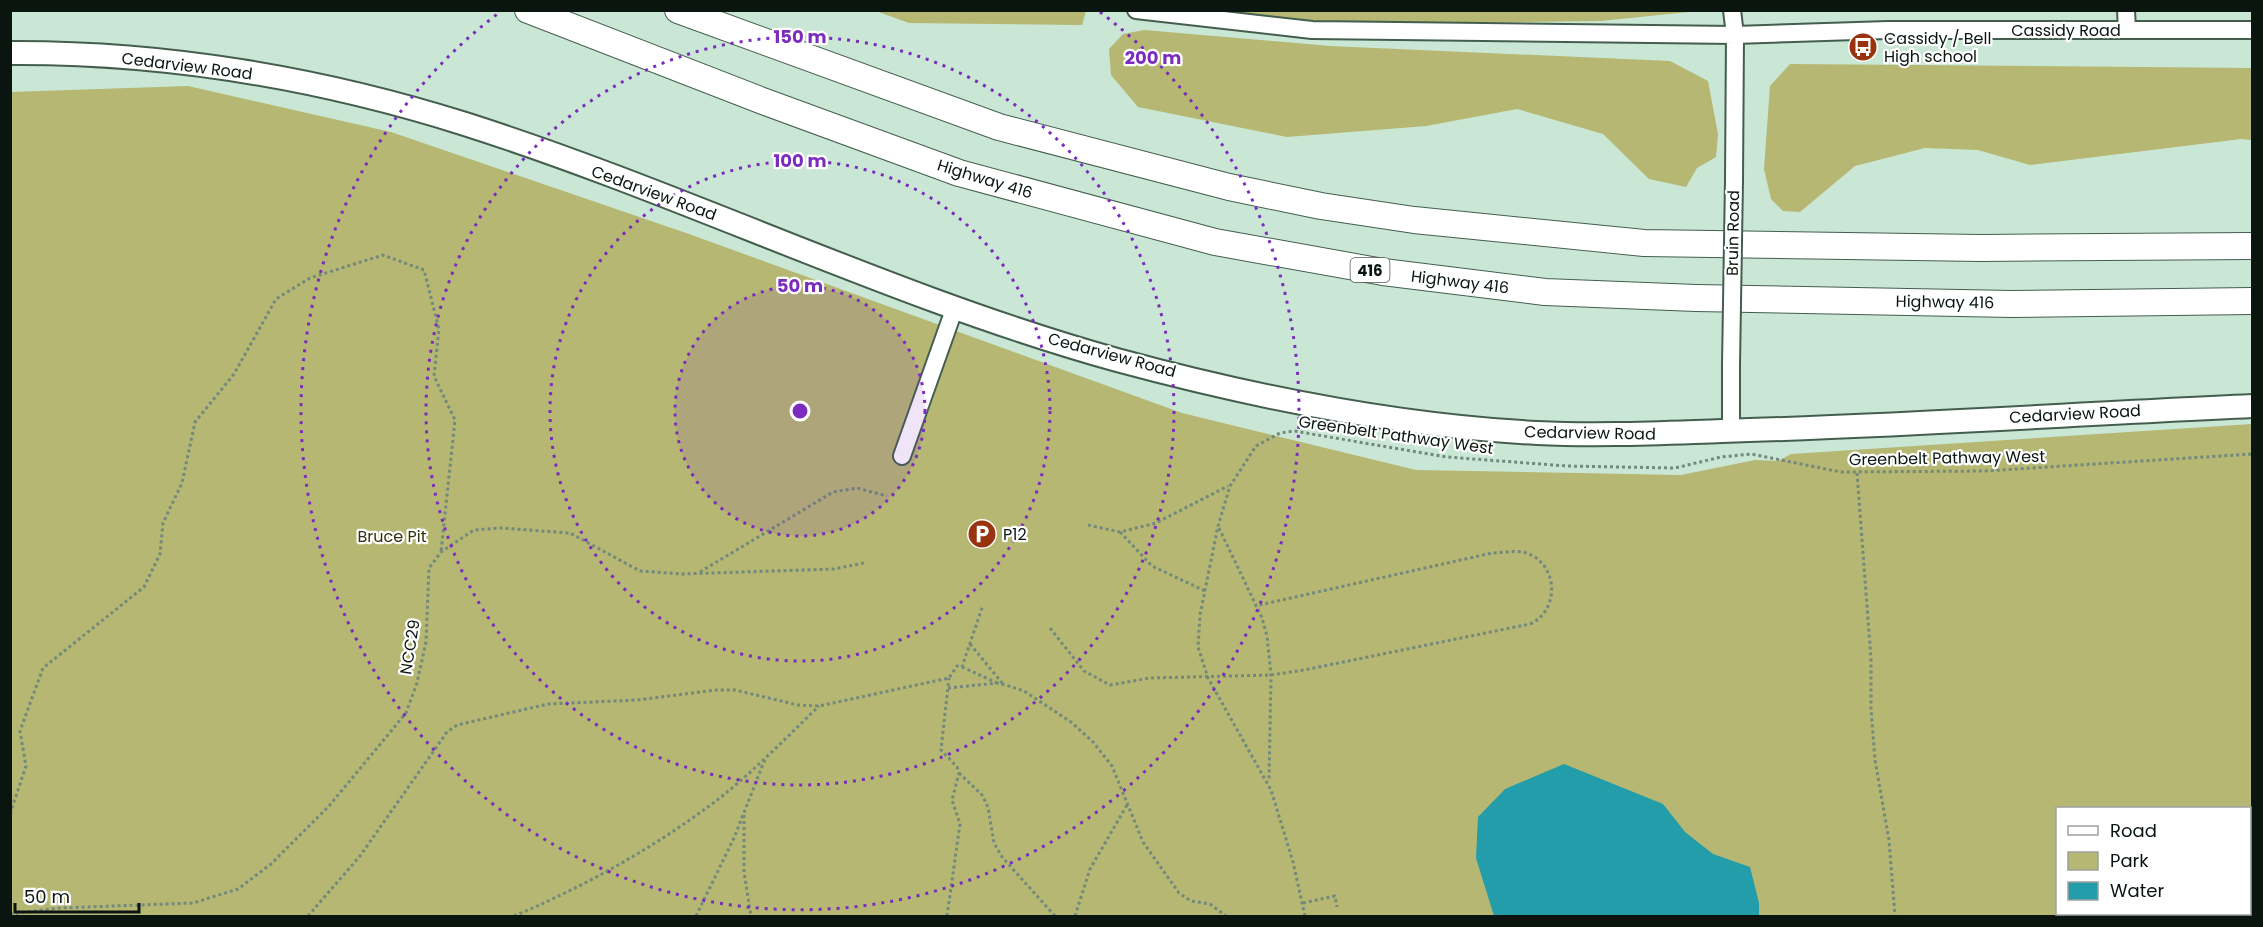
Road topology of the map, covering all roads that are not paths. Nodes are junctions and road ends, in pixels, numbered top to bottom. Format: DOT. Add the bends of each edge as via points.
graph roads {
  1 [pos="528,10"];
  2 [pos="678,10"];
  3 [pos="1136,10"];
  4 [pos="1732,10"];
  5 [pos="2126,10"];
  6 [pos="2127,30"];
  7 [pos="2253,30"];
  8 [pos="1735,35"];
  9 [pos="10,53"];
  10 [pos="2253,246"];
  11 [pos="2253,301"];
  12 [pos="955,307"];
  13 [pos="2253,406"];
  14 [pos="1731,431"];
  15 [pos="902,456"];
  1 -- 11 [label="highway, Highway 416 / 416" via="959,173 1215,242 1383,272 1545,292 1696,298 2012,304"];
  2 -- 10 [label="highway" via="999,127 1229,187 1414,220 1644,243 1981,248"];
  3 -- 8 [label="street, Cassidy Road" via="1312,30"];
  4 -- 8 [label="street, Bruin Road"];
  5 -- 6 [label="street"];
  6 -- 7 [label="street, Cassidy Road"];
  6 -- 8 [label="street, Cassidy Road" via="1888,30"];
  8 -- 14 [label="street, Bruin Road, bridge"];
  9 -- 12 [label="main road, Cedarview Road" via="167,61 359,95 465,124 607,174"];
  12 -- 14 [label="main road, Cedarview Road" via="1120,360 1358,412 1535,433 1633,436"];
  12 -- 15 [label="street"];
  13 -- 14 [label="main road, Cedarview Road"];
}
